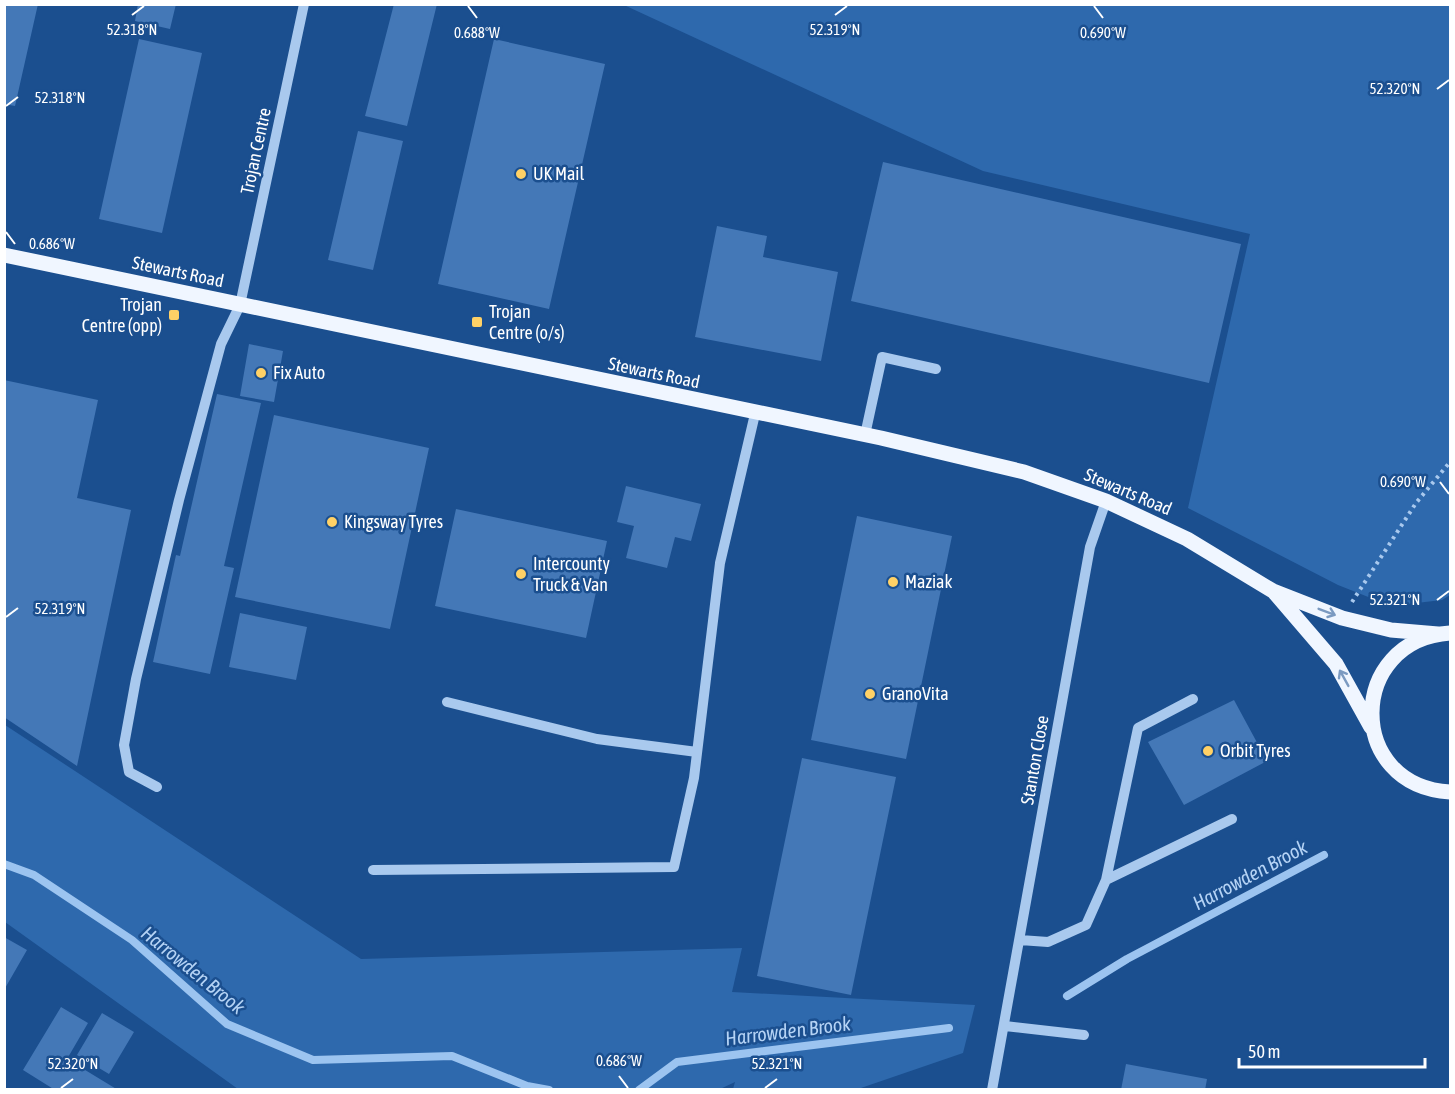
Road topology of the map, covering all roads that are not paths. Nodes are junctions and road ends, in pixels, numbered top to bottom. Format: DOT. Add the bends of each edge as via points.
graph roads {
  1 [pos="304,4"];
  2 [pos="4,255"];
  3 [pos="240,305"];
  4 [pos="936,369"];
  5 [pos="755,414"];
  6 [pos="865,435"];
  7 [pos="1106,501"];
  8 [pos="1273,591"];
  9 [pos="1444,634"];
  10 [pos="1193,699"];
  11 [pos="447,702"];
  12 [pos="1372,729"];
  13 [pos="698,753"];
  14 [pos="157,787"];
  15 [pos="1450,792"];
  16 [pos="1232,819"];
  17 [pos="373,870"];
  18 [pos="1106,880"];
  19 [pos="1020,940"];
  20 [pos="1005,1026"];
  21 [pos="1084,1035"];
  22 [pos="992,1089"];
  1 -- 3 [label="street, Trojan Centre"];
  2 -- 3 [label="main road, Stewarts Road"];
  3 -- 5 [label="main road, Stewarts Road"];
  3 -- 14 [label="street, Trojan Centre" via="221,344 179,500 124,745 129,772"];
  4 -- 6 [label="street" via="882,357"];
  5 -- 6 [label="main road, Stewarts Road"];
  5 -- 13 [label="street" via="720,562"];
  6 -- 7 [label="main road, Stewarts Road" via="1024,472"];
  7 -- 8 [label="main road, Stewarts Road" via="1186,539"];
  7 -- 19 [label="street, Stanton Close" via="1090,547"];
  8 -- 9 [label="main road, Stewarts Road, one-way" via="1342,618 1391,630"];
  12 -- 8 [label="main road, Stewarts Road, one-way" via="1336,664"];
  9 -- 12 [label="main road" via="1408,646 1385,668 1372,697"];
  10 -- 18 [label="street" via="1137,728"];
  11 -- 13 [label="street" via="597,740"];
  12 -- 15 [label="main road" via="1383,757 1404,778 1432,791"];
  13 -- 17 [label="street" via="674,867"];
  16 -- 18 [label="street"];
  18 -- 19 [label="street" via="1086,925 1048,942"];
  19 -- 20 [label="street, Stanton Close"];
  20 -- 21 [label="street"];
  20 -- 22 [label="street, Stanton Close"];
}
